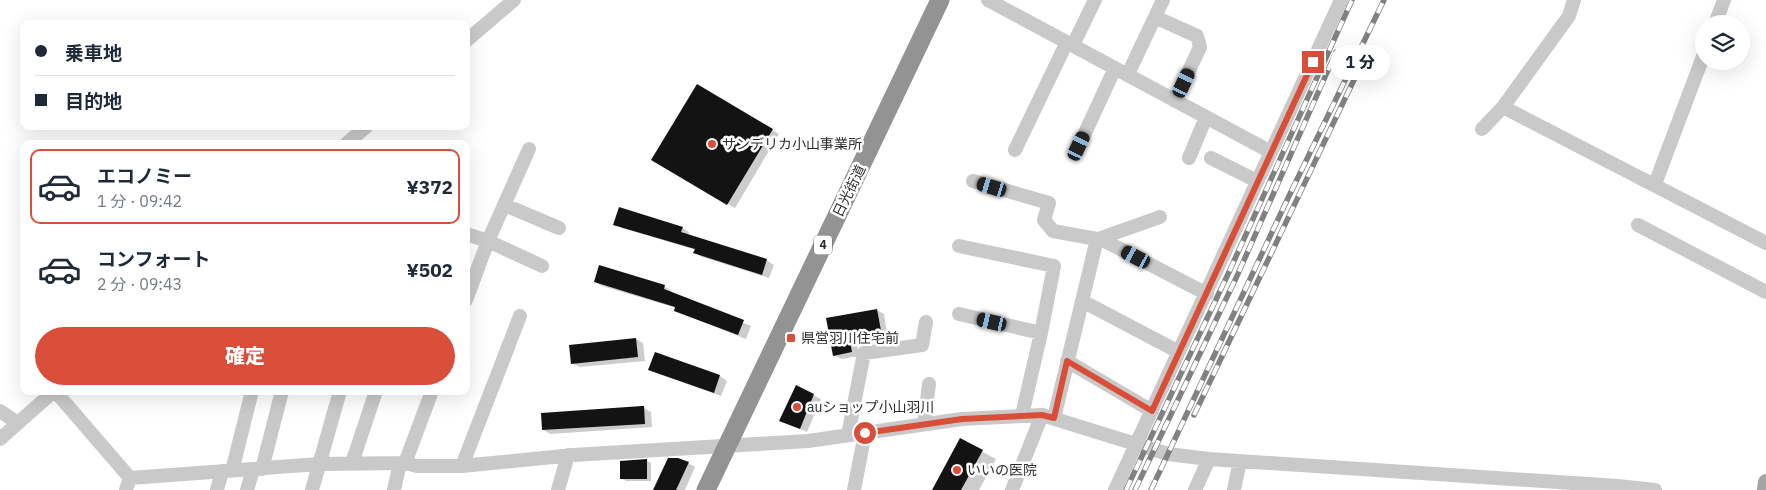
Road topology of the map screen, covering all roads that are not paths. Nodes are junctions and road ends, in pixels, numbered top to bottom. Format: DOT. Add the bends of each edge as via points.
graph roads {
  1 [pos="514,0"];
  2 [pos="940,0"];
  3 [pos="988,0"];
  4 [pos="1095,0"];
  5 [pos="1163,0"];
  6 [pos="1342,0"];
  7 [pos="1574,0"];
  8 [pos="1724,0"];
  9 [pos="1718,15"];
  10 [pos="1155,16"];
  11 [pos="470,38"];
  12 [pos="1070,44"];
  13 [pos="1115,68"];
  14 [pos="1698,70"];
  15 [pos="1128,74"];
  16 [pos="1175,100"];
  17 [pos="1503,107"];
  18 [pos="1206,117"];
  19 [pos="1482,129"];
  20 [pos="362,130"];
  21 [pos="351,140"];
  22 [pos="1079,146"];
  23 [pos="529,149"];
  24 [pos="1015,150"];
  25 [pos="1271,152"];
  26 [pos="1189,158"];
  27 [pos="1211,158"];
  28 [pos="973,181"];
  29 [pos="1257,181"];
  30 [pos="1655,184"];
  31 [pos="505,205"];
  32 [pos="1160,217"];
  33 [pos="1638,225"];
  34 [pos="559,228"];
  35 [pos="470,235"];
  36 [pos="1099,239"];
  37 [pos="488,242"];
  38 [pos="1766,243"];
  39 [pos="960,246"];
  40 [pos="542,266"];
  41 [pos="470,289"];
  42 [pos="1766,292"];
  43 [pos="1207,294"];
  44 [pos="1082,301"];
  45 [pos="959,314"];
  46 [pos="520,316"];
  47 [pos="926,322"];
  48 [pos="1041,333"];
  49 [pos="1179,352"];
  50 [pos="1067,361"];
  51 [pos="929,384"];
  52 [pos="50,395"];
  53 [pos="57,395"];
  54 [pos="251,395"];
  55 [pos="281,395"];
  56 [pos="339,395"];
  57 [pos="375,395"];
  58 [pos="430,395"];
  59 [pos="0,411"];
  60 [pos="1152,411"];
  61 [pos="1022,415"];
  62 [pos="1048,416"];
  63 [pos="18,423"];
  64 [pos="924,424"];
  65 [pos="865,433"];
  66 [pos="848,435"];
  67 [pos="0,439"];
  68 [pos="728,444"];
  69 [pos="1136,445"];
  70 [pos="568,455"];
  71 [pos="1209,459"];
  72 [pos="1240,461"];
  73 [pos="352,463"];
  74 [pos="403,463"];
  75 [pos="319,464"];
  76 [pos="462,466"];
  77 [pos="258,470"];
  78 [pos="227,471"];
  79 [pos="1766,482"];
  80 [pos="128,484"];
  81 [pos="1617,488"];
  82 [pos="218,490"];
  83 [pos="247,490"];
  84 [pos="312,490"];
  85 [pos="394,490"];
  86 [pos="558,490"];
  87 [pos="706,490"];
  88 [pos="854,490"];
  89 [pos="1012,490"];
  90 [pos="1115,490"];
  91 [pos="1195,490"];
  92 [pos="1234,490"];
  93 [pos="1654,490"];
  94 [pos="1765,490"];
  1 -- 11 [label="street"];
  2 -- 68 [label="highway, 日光街道 / 4"];
  3 -- 12 [label="street"];
  4 -- 12 [label="street"];
  5 -- 10 [label="street"];
  6 -- 25 [label="street"];
  7 -- 17 [label="street" via="1569,16"];
  8 -- 9 [label="street"];
  10 -- 15 [label="street"];
  10 -- 16 [label="street" via="1197,36 1200,47"];
  12 -- 13 [label="street"];
  12 -- 24 [label="street"];
  13 -- 15 [label="street"];
  13 -- 22 [label="street"];
  14 -- 30 [label="street"];
  15 -- 16 [label="street"];
  16 -- 18 [label="street"];
  17 -- 19 [label="street"];
  17 -- 30 [label="street"];
  18 -- 25 [label="street"];
  18 -- 26 [label="street"];
  20 -- 21 [label="street"];
  23 -- 31 [label="street"];
  25 -- 29 [label="street"];
  27 -- 29 [label="street"];
  28 -- 36 [label="street" via="1049,204 1044,220 1053,231"];
  29 -- 43 [label="street"];
  30 -- 38 [label="street"];
  31 -- 34 [label="street"];
  31 -- 37 [label="street"];
  32 -- 36 [label="street"];
  33 -- 42 [label="street"];
  35 -- 37 [label="street"];
  36 -- 43 [label="street"];
  36 -- 44 [label="street"];
  37 -- 40 [label="street"];
  37 -- 41 [label="street"];
  39 -- 48 [label="street" via="1054,266"];
  43 -- 49 [label="street"];
  44 -- 49 [label="street"];
  44 -- 50 [label="street"];
  45 -- 48 [label="street"];
  46 -- 76 [label="street"];
  47 -- 66 [label="street" via="922,345 864,353"];
  48 -- 61 [label="street"];
  49 -- 60 [label="street"];
  50 -- 60 [label="street"];
  50 -- 62 [label="street"];
  51 -- 64 [label="street"];
  52 -- 63 [label="street"];
  53 -- 80 [label="street"];
  54 -- 78 [label="street"];
  55 -- 77 [label="street"];
  56 -- 75 [label="street"];
  57 -- 73 [label="street"];
  58 -- 74 [label="street"];
  59 -- 63 [label="street"];
  60 -- 69 [label="street"];
  61 -- 62 [label="street"];
  61 -- 64 [label="street"];
  62 -- 69 [label="street"];
  62 -- 89 [label="street"];
  63 -- 67 [label="street"];
  64 -- 65 [label="street"];
  65 -- 66 [label="street"];
  65 -- 88 [label="street"];
  66 -- 68 [label="street" via="808,441"];
  68 -- 70 [label="street"];
  68 -- 87 [label="highway, 日光街道 / 4"];
  69 -- 71 [label="street" via="1168,454"];
  69 -- 90 [label="street"];
  70 -- 76 [label="street"];
  70 -- 86 [label="street"];
  71 -- 72 [label="street"];
  71 -- 91 [label="street"];
  72 -- 81 [label="street"];
  72 -- 92 [label="street"];
  73 -- 74 [label="street"];
  73 -- 75 [label="street"];
  74 -- 76 [label="street"];
  74 -- 85 [label="street"];
  75 -- 77 [label="street"];
  75 -- 84 [label="street"];
  77 -- 78 [label="street"];
  77 -- 83 [label="street"];
  78 -- 80 [label="street"];
  78 -- 82 [label="street"];
  79 -- 94 [label="main road"];
  81 -- 93 [label="street"];
}
